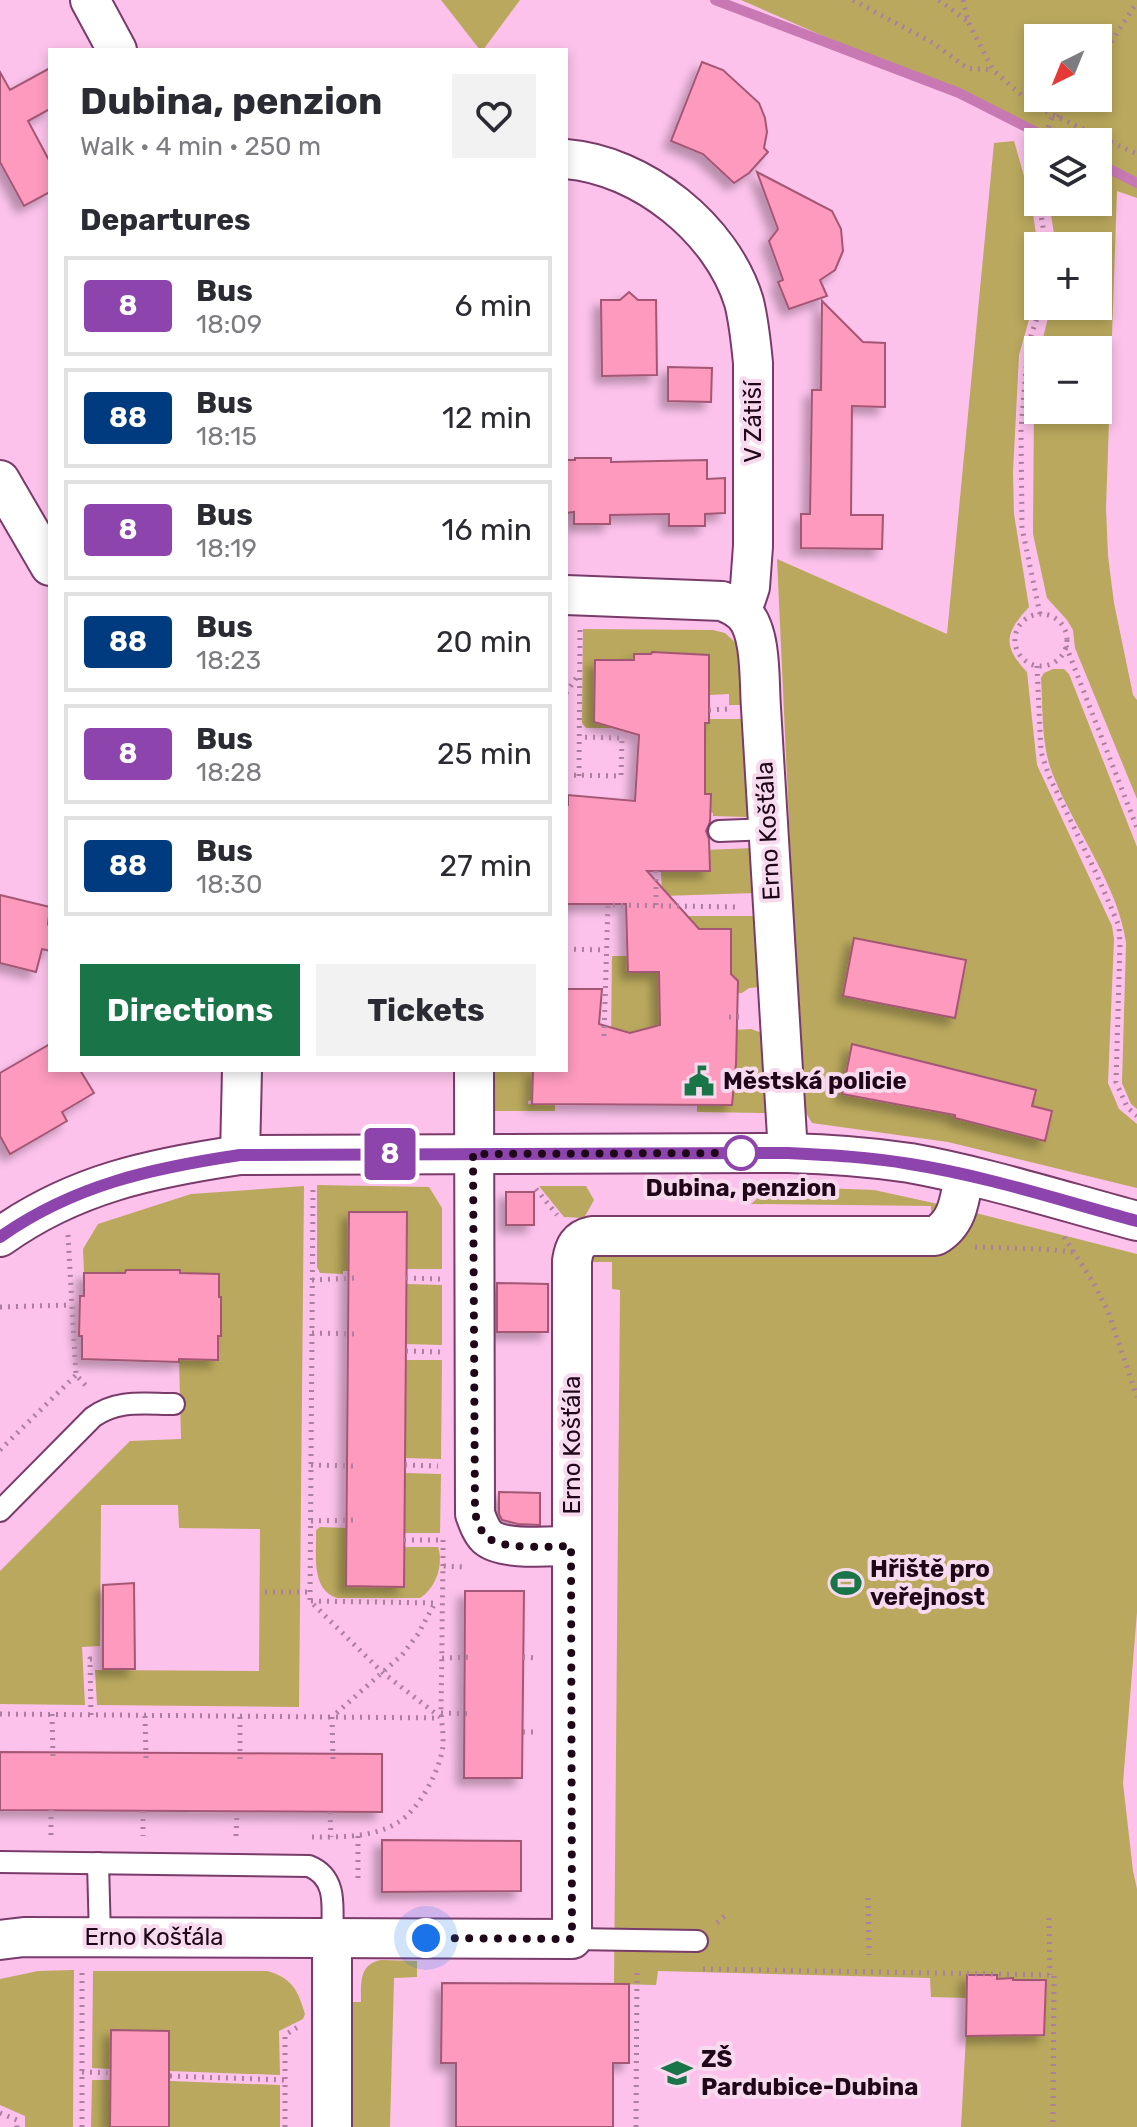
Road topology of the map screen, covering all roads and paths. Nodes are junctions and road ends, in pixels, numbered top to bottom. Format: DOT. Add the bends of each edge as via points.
graph roads {
  1 [pos="90,0"];
  2 [pos="853,0"];
  3 [pos="939,0"];
  4 [pos="963,0"];
  5 [pos="1137,2"];
  6 [pos="968,22"];
  7 [pos="1112,40"];
  8 [pos="116,48"];
  9 [pos="993,70"];
  10 [pos="1059,112"];
  11 [pos="1055,116"];
  12 [pos="1047,128"];
  13 [pos="1137,154"];
  14 [pos="568,159"];
  15 [pos="1036,320"];
  16 [pos="0,480"];
  17 [pos="48,563"];
  18 [pos="571,606"];
  19 [pos="740,610"];
  20 [pos="1040,614"];
  21 [pos="1066,646"];
  22 [pos="1037,666"];
  23 [pos="580,674"];
  24 [pos="568,690"];
  25 [pos="579,737"];
  26 [pos="568,775"];
  27 [pos="579,776"];
  28 [pos="1137,828"];
  29 [pos="768,829"];
  30 [pos="719,831"];
  31 [pos="656,871"];
  32 [pos="656,906"];
  33 [pos="745,907"];
  34 [pos="568,949"];
  35 [pos="606,950"];
  36 [pos="604,1036"];
  37 [pos="242,1072"];
  38 [pos="474,1072"];
  39 [pos="1137,1116"];
  40 [pos="788,1153"];
  41 [pos="473,1154"];
  42 [pos="240,1155"];
  43 [pos="964,1175"];
  44 [pos="530,1182"];
  45 [pos="546,1182"];
  46 [pos="312,1195"];
  47 [pos="1137,1221"];
  48 [pos="75,1227"];
  49 [pos="1075,1233"];
  50 [pos="935,1236"];
  51 [pos="0,1237"];
  52 [pos="1074,1252"];
  53 [pos="355,1278"];
  54 [pos="406,1278"];
  55 [pos="446,1279"];
  56 [pos="312,1280"];
  57 [pos="71,1305"];
  58 [pos="0,1307"];
  59 [pos="312,1333"];
  60 [pos="355,1334"];
  61 [pos="406,1351"];
  62 [pos="445,1352"];
  63 [pos="76,1375"];
  64 [pos="1137,1397"];
  65 [pos="174,1404"];
  66 [pos="105,1408"];
  67 [pos="0,1450"];
  68 [pos="311,1465"];
  69 [pos="405,1465"];
  70 [pos="354,1466"];
  71 [pos="443,1466"];
  72 [pos="0,1511"];
  73 [pos="354,1520"];
  74 [pos="311,1521"];
  75 [pos="404,1540"];
  76 [pos="443,1540"];
  77 [pos="571,1546"];
  78 [pos="473,1567"];
  79 [pos="265,1592"];
  80 [pos="310,1592"];
  81 [pos="310,1601"];
  82 [pos="435,1603"];
  83 [pos="442,1603"];
  84 [pos="472,1657"];
  85 [pos="442,1658"];
  86 [pos="96,1659"];
  87 [pos="382,1672"];
  88 [pos="0,1714"];
  89 [pos="52,1714"];
  90 [pos="472,1714"];
  91 [pos="91,1715"];
  92 [pos="145,1716"];
  93 [pos="441,1716"];
  94 [pos="240,1717"];
  95 [pos="332,1717"];
  96 [pos="53,1757"];
  97 [pos="146,1758"];
  98 [pos="240,1759"];
  99 [pos="333,1759"];
  100 [pos="51,1810"];
  101 [pos="143,1811"];
  102 [pos="237,1812"];
  103 [pos="330,1812"];
  104 [pos="51,1835"];
  105 [pos="143,1836"];
  106 [pos="236,1836"];
  107 [pos="331,1837"];
  108 [pos="350,1837"];
  109 [pos="0,1862"];
  110 [pos="98,1863"];
  111 [pos="868,1898"];
  112 [pos="1049,1918"];
  113 [pos="332,1937"];
  114 [pos="572,1939"];
  115 [pos="0,1940"];
  116 [pos="636,1940"];
  117 [pos="697,1941"];
  118 [pos="91,1952"];
  119 [pos="869,1955"];
  120 [pos="700,1969"];
  121 [pos="1050,1975"];
  122 [pos="285,2035"];
  123 [pos="82,2072"];
  124 [pos="111,2073"];
  125 [pos="170,2076"];
  126 [pos="285,2080"];
  127 [pos="0,2113"];
  128 [pos="17,2127"];
  129 [pos="82,2127"];
  130 [pos="285,2127"];
  131 [pos="332,2127"];
  132 [pos="636,2127"];
  133 [pos="1053,2127"];
  1 -- 8 [label="street"];
  2 -- 9 [label="path" via="933,43 967,68"];
  3 -- 6 [label="path"];
  4 -- 6 [label="path"];
  5 -- 7 [label="path"];
  6 -- 9 [label="path"];
  9 -- 11 [label="path"];
  10 -- 11 [label="path"];
  11 -- 12 [label="path"];
  11 -- 13 [label="path"];
  14 -- 19 [label="street, V Zátiší" via="630,178 679,207 719,252 739,290 753,363 753,546 750,587"];
  15 -- 20 [label="path" via="1028,345 1021,429 1022,528"];
  16 -- 17 [label="street"];
  18 -- 19 [label="street" via="709,599"];
  18 -- 23 [label="path"];
  19 -- 29 [label="street, Erno Košťála" via="756,640"];
  20 -- 21 [label="path" via="1061,624"];
  20 -- 22 [label="path" via="1024,620 1015,634 1021,658"];
  21 -- 22 [label="path" via="1058,660"];
  21 -- 28 [label="path"];
  22 -- 39 [label="path" via="1041,752 1119,926 1116,1082"];
  23 -- 24 [label="path"];
  23 -- 25 [label="path"];
  25 -- 27 [label="path"];
  25 -- 27 [label="path" via="622,738 621,776"];
  26 -- 27 [label="path"];
  29 -- 30 [label="lane"];
  29 -- 40 [label="street, Erno Košťála"];
  31 -- 32 [label="path"];
  32 -- 33 [label="path"];
  32 -- 35 [label="path" via="608,905"];
  34 -- 35 [label="path"];
  35 -- 36 [label="path"];
  37 -- 42 [label="street"];
  38 -- 41 [label="street"];
  40 -- 41 [label="street"];
  40 -- 43 [label="street" via="873,1158"];
  41 -- 42 [label="street"];
  41 -- 77 [label="street" via="475,1514 496,1543"];
  42 -- 51 [label="street" via="173,1165 89,1189"];
  43 -- 47 [label="street"];
  43 -- 50 [label="street" via="955,1214"];
  44 -- 45 [label="path"];
  46 -- 56 [label="path"];
  48 -- 57 [label="path" via="67,1230"];
  49 -- 52 [label="path" via="1059,1229"];
  50 -- 52 [label="path" via="947,1247"];
  50 -- 77 [label="street, Erno Košťála" via="583,1238 572,1261"];
  52 -- 64 [label="path" via="1108,1311"];
  53 -- 56 [label="path"];
  54 -- 55 [label="path"];
  56 -- 59 [label="path"];
  57 -- 58 [label="path"];
  57 -- 63 [label="path"];
  59 -- 60 [label="path"];
  59 -- 68 [label="path"];
  61 -- 62 [label="path"];
  63 -- 66 [label="path"];
  63 -- 67 [label="path"];
  65 -- 66 [label="lane"];
  66 -- 72 [label="lane"];
  68 -- 70 [label="path"];
  68 -- 74 [label="path"];
  69 -- 71 [label="path"];
  73 -- 74 [label="path"];
  74 -- 80 [label="path"];
  75 -- 76 [label="path"];
  77 -- 114 [label="street, Erno Košťála"];
  78 -- 83 [label="path" via="443,1566"];
  79 -- 80 [label="path"];
  80 -- 81 [label="path"];
  81 -- 82 [label="path"];
  81 -- 87 [label="path"];
  82 -- 83 [label="path"];
  82 -- 87 [label="path" via="402,1655"];
  83 -- 85 [label="path"];
  84 -- 85 [label="path"];
  85 -- 93 [label="path"];
  86 -- 91 [label="path" via="90,1659"];
  87 -- 93 [label="path"];
  87 -- 95 [label="path"];
  88 -- 89 [label="path"];
  89 -- 91 [label="path"];
  89 -- 96 [label="path"];
  90 -- 93 [label="path"];
  91 -- 92 [label="path"];
  92 -- 94 [label="path"];
  92 -- 97 [label="path"];
  93 -- 95 [label="path"];
  93 -- 108 [label="path" via="438,1767 411,1812 397,1823"];
  94 -- 95 [label="path"];
  94 -- 98 [label="path"];
  95 -- 99 [label="path"];
  100 -- 104 [label="path"];
  101 -- 105 [label="path"];
  102 -- 106 [label="path"];
  103 -- 107 [label="path"];
  109 -- 110 [label="lane"];
  110 -- 113 [label="lane" via="309,1866 331,1886"];
  110 -- 118 [label="lane"];
  111 -- 119 [label="path"];
  112 -- 121 [label="path"];
  113 -- 114 [label="street, Erno Košťála"];
  113 -- 118 [label="street, Erno Košťála"];
  113 -- 131 [label="street"];
  114 -- 116 [label="lane"];
  115 -- 118 [label="street, Erno Košťála" via="24,1937"];
  116 -- 117 [label="lane"];
  116 -- 132 [label="path"];
  118 -- 123 [label="path"];
  120 -- 121 [label="path"];
  121 -- 133 [label="path"];
  122 -- 126 [label="path"];
  123 -- 124 [label="path"];
  123 -- 129 [label="path"];
  125 -- 126 [label="path"];
  126 -- 130 [label="path"];
  127 -- 128 [label="path" via="17,2120"];
}
